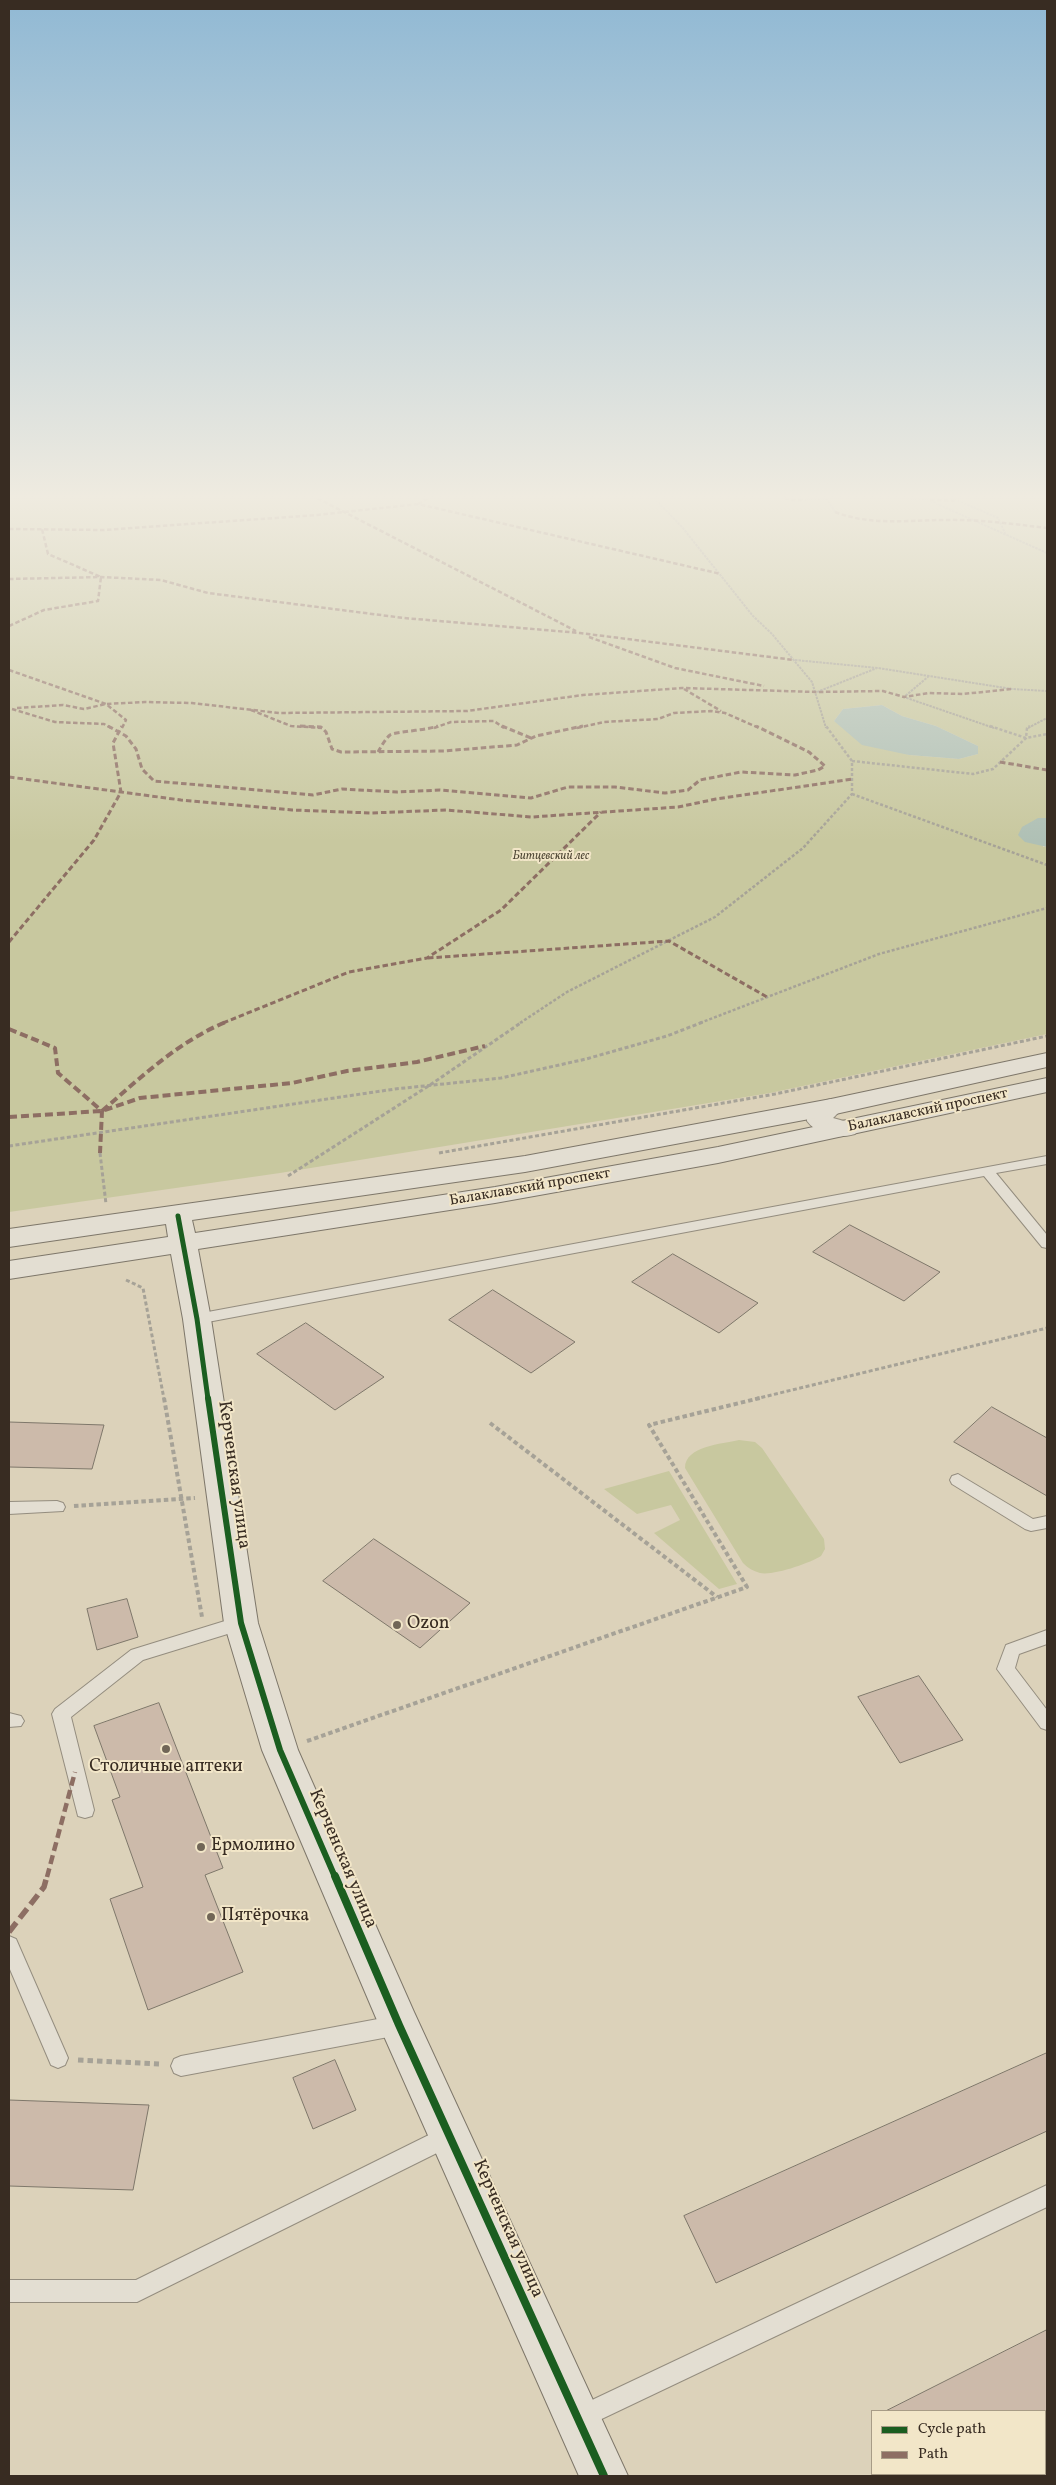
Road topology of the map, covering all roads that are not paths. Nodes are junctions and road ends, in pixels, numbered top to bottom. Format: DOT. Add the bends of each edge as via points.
graph roads {
  1 [pos="1047,1060"];
  2 [pos="1047,1084"];
  3 [pos="831,1107"];
  4 [pos="846,1129"];
  5 [pos="1047,1160"];
  6 [pos="988,1171"];
  7 [pos="178,1216"];
  8 [pos="9,1238"];
  9 [pos="184,1244"];
  10 [pos="1047,1244"];
  11 [pos="9,1270"];
  12 [pos="197,1319"];
  13 [pos="958,1480"];
  14 [pos="57,1507"];
  15 [pos="9,1508"];
  16 [pos="1047,1522"];
  17 [pos="241,1623"];
  18 [pos="1047,1637"];
  19 [pos="1047,1723"];
  20 [pos="85,1810"];
  21 [pos="9,1945"];
  22 [pos="399,2025"];
  23 [pos="58,2058"];
  24 [pos="181,2066"];
  25 [pos="450,2136"];
  26 [pos="1047,2196"];
  27 [pos="9,2291"];
  28 [pos="578,2419"];
  29 [pos="604,2476"];
  1 -- 3 [label="main road, Балаклавский проспект"];
  2 -- 4 [label="main road, Балаклавский проспект"];
  3 -- 4 [label="main road" via="820,1113 820,1121 831,1128"];
  3 -- 7 [label="main road, Балаклавский проспект" via="524,1164"];
  4 -- 9 [label="main road, Балаклавский проспект" via="495,1195"];
  5 -- 6 [label="lane"];
  6 -- 10 [label="lane"];
  6 -- 12 [label="lane"];
  7 -- 8 [label="main road, Балаклавский проспект"];
  7 -- 9 [label="main road, Керченская улица"];
  9 -- 11 [label="main road, Балаклавский проспект"];
  9 -- 12 [label="main road, Керченская улица"];
  12 -- 17 [label="main road, Керченская улица"];
  13 -- 16 [label="lane" via="1032,1525"];
  14 -- 15 [label="lane"];
  17 -- 20 [label="lane" via="137,1655 61,1714"];
  17 -- 22 [label="main road, Керченская улица" via="280,1750"];
  18 -- 19 [label="lane" via="1012,1650 1006,1670"];
  21 -- 23 [label="lane"];
  22 -- 24 [label="lane"];
  22 -- 25 [label="main road, Керченская улица"];
  25 -- 27 [label="lane" via="137,2291"];
  25 -- 28 [label="main road, Керченская улица"];
  26 -- 28 [label="lane"];
  28 -- 29 [label="main road, Керченская улица"];
}
